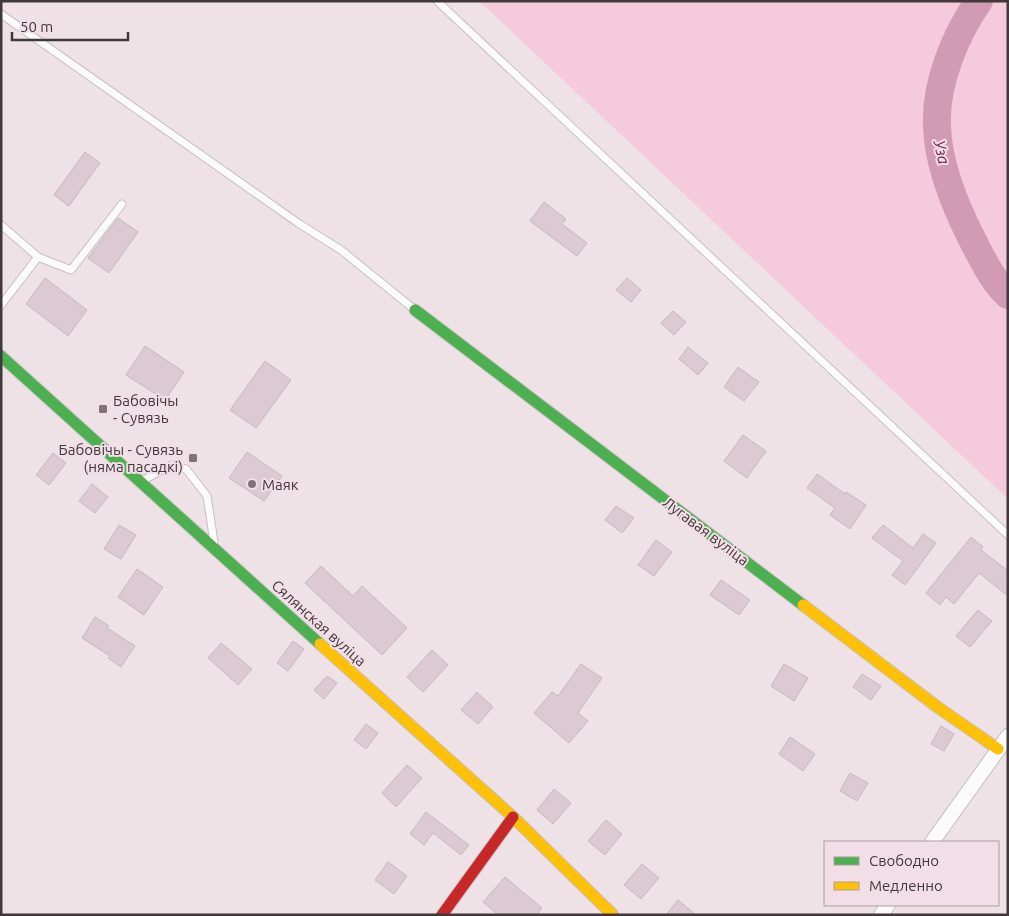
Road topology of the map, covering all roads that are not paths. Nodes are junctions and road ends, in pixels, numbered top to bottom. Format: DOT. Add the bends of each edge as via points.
graph roads {
  1 [pos="437,1"];
  2 [pos="1,14"];
  3 [pos="122,204"];
  4 [pos="1,225"];
  5 [pos="38,258"];
  6 [pos="1,305"];
  7 [pos="415,310"];
  8 [pos="1,356"];
  9 [pos="142,482"];
  10 [pos="1008,535"];
  11 [pos="216,550"];
  12 [pos="1004,743"];
  13 [pos="513,817"];
  14 [pos="933,841"];
  15 [pos="442,915"];
  16 [pos="614,915"];
  1 -- 10 [label="lane"];
  2 -- 7 [label="lane" via="341,250"];
  3 -- 5 [label="lane" via="71,270"];
  4 -- 5 [label="lane"];
  5 -- 6 [label="lane"];
  7 -- 12 [label="street, Лугавая вуліца" via="936,706"];
  8 -- 9 [label="street, Сялянская вуліца"];
  9 -- 11 [label="street, Сялянская вуліца"];
  9 -- 11 [label="lane" via="171,464 186,470 207,496"];
  11 -- 13 [label="street, Сялянская вуліца"];
  12 -- 14 [label="street"];
  13 -- 15 [label="street"];
  13 -- 16 [label="street, Сялянская вуліца"];
}
